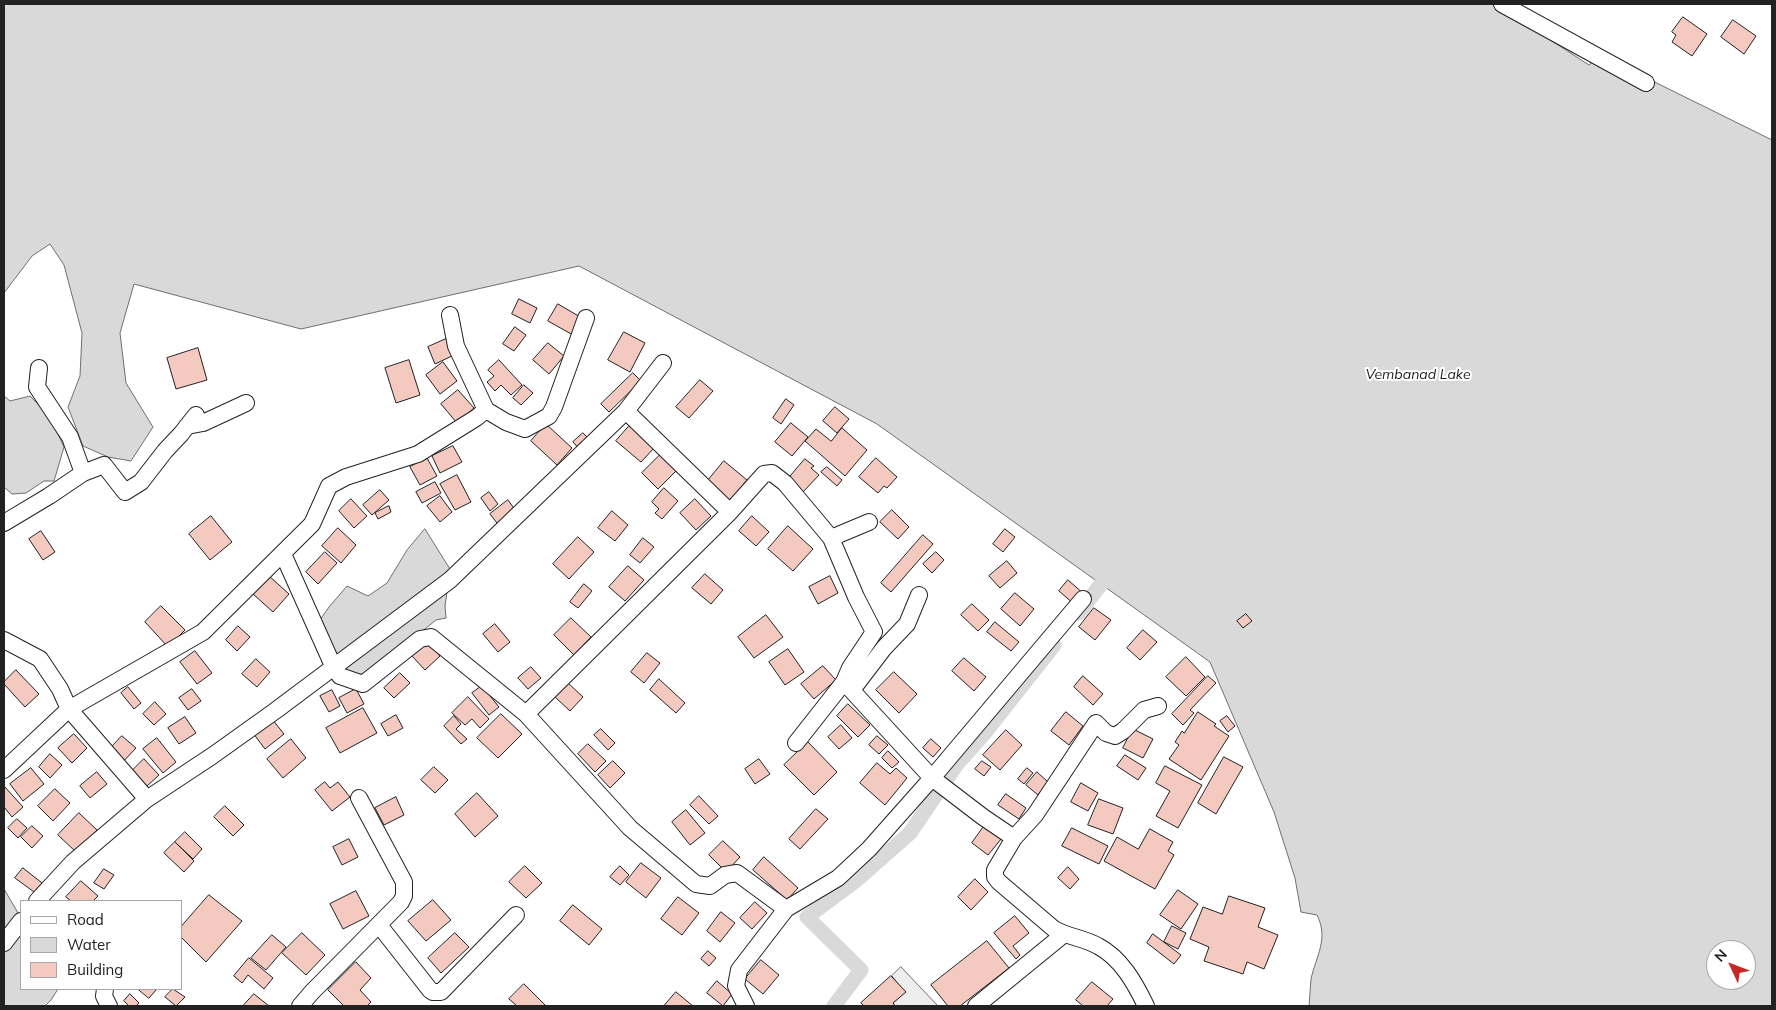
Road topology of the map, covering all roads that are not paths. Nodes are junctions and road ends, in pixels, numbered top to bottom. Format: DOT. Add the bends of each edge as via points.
graph roads {
  1 [pos="1502,4"];
  2 [pos="1646,83"];
  3 [pos="450,315"];
  4 [pos="586,318"];
  5 [pos="663,363"];
  6 [pos="39,368"];
  7 [pos="246,403"];
  8 [pos="486,410"];
  9 [pos="626,411"];
  10 [pos="82,473"];
  11 [pos="730,512"];
  12 [pos="869,522"];
  13 [pos="4,523"];
  14 [pos="831,538"];
  15 [pos="283,554"];
  16 [pos="919,595"];
  17 [pos="1083,599"];
  18 [pos="4,640"];
  19 [pos="334,668"];
  20 [pos="848,686"];
  21 [pos="1158,706"];
  22 [pos="70,710"];
  23 [pos="526,714"];
  24 [pos="796,743"];
  25 [pos="4,770"];
  26 [pos="939,783"];
  27 [pos="359,798"];
  28 [pos="146,799"];
  29 [pos="1014,838"];
  30 [pos="38,900"];
  31 [pos="786,909"];
  32 [pos="516,915"];
  33 [pos="20,922"];
  34 [pos="379,925"];
  35 [pos="1063,935"];
  36 [pos="4,943"];
  37 [pos="105,990"];
  38 [pos="108,1006"];
  39 [pos="300,1006"];
  40 [pos="746,1006"];
  41 [pos="976,1006"];
  42 [pos="1146,1006"];
  1 -- 2 [label="street"];
  3 -- 8 [label="street" via="456,346"];
  4 -- 8 [label="street" via="549,416 525,428 506,422"];
  5 -- 9 [label="street"];
  6 -- 10 [label="street" via="37,387 70,437"];
  7 -- 10 [label="street" via="203,423 192,421 141,482 125,492 104,465"];
  8 -- 15 [label="street" via="418,454 346,477 329,486 312,524"];
  9 -- 11 [label="street"];
  9 -- 19 [label="street" via="450,580"];
  10 -- 13 [label="street"];
  11 -- 14 [label="street" via="764,474 772,473 785,483"];
  11 -- 23 [label="street"];
  12 -- 14 [label="street"];
  14 -- 20 [label="street" via="874,632 850,668"];
  15 -- 19 [label="street"];
  15 -- 22 [label="street" via="204,632"];
  16 -- 20 [label="street" via="907,624"];
  17 -- 26 [label="street"];
  18 -- 22 [label="street" via="40,659"];
  19 -- 23 [label="street" via="340,676 363,684 420,639 431,637"];
  19 -- 28 [label="street"];
  20 -- 24 [label="street"];
  20 -- 26 [label="street"];
  21 -- 29 [label="street" via="1144,710 1115,736 1106,733 1096,723 1035,815"];
  22 -- 25 [label="street"];
  22 -- 28 [label="street"];
  23 -- 31 [label="street" via="630,828 696,884 710,886 724,875 737,873"];
  26 -- 29 [label="street"];
  26 -- 31 [label="street" via="838,878"];
  27 -- 34 [label="street" via="405,888 401,902"];
  28 -- 30 [label="street" via="73,862"];
  29 -- 35 [label="street" via="995,870 995,876"];
  31 -- 40 [label="street" via="739,970 736,986"];
  32 -- 34 [label="street" via="441,992 436,993 430,990"];
  33 -- 36 [label="street"];
  34 -- 39 [label="street"];
  35 -- 41 [label="street"];
  35 -- 42 [label="street" via="1099,946 1119,962 1138,988"];
  37 -- 38 [label="street"];
}
